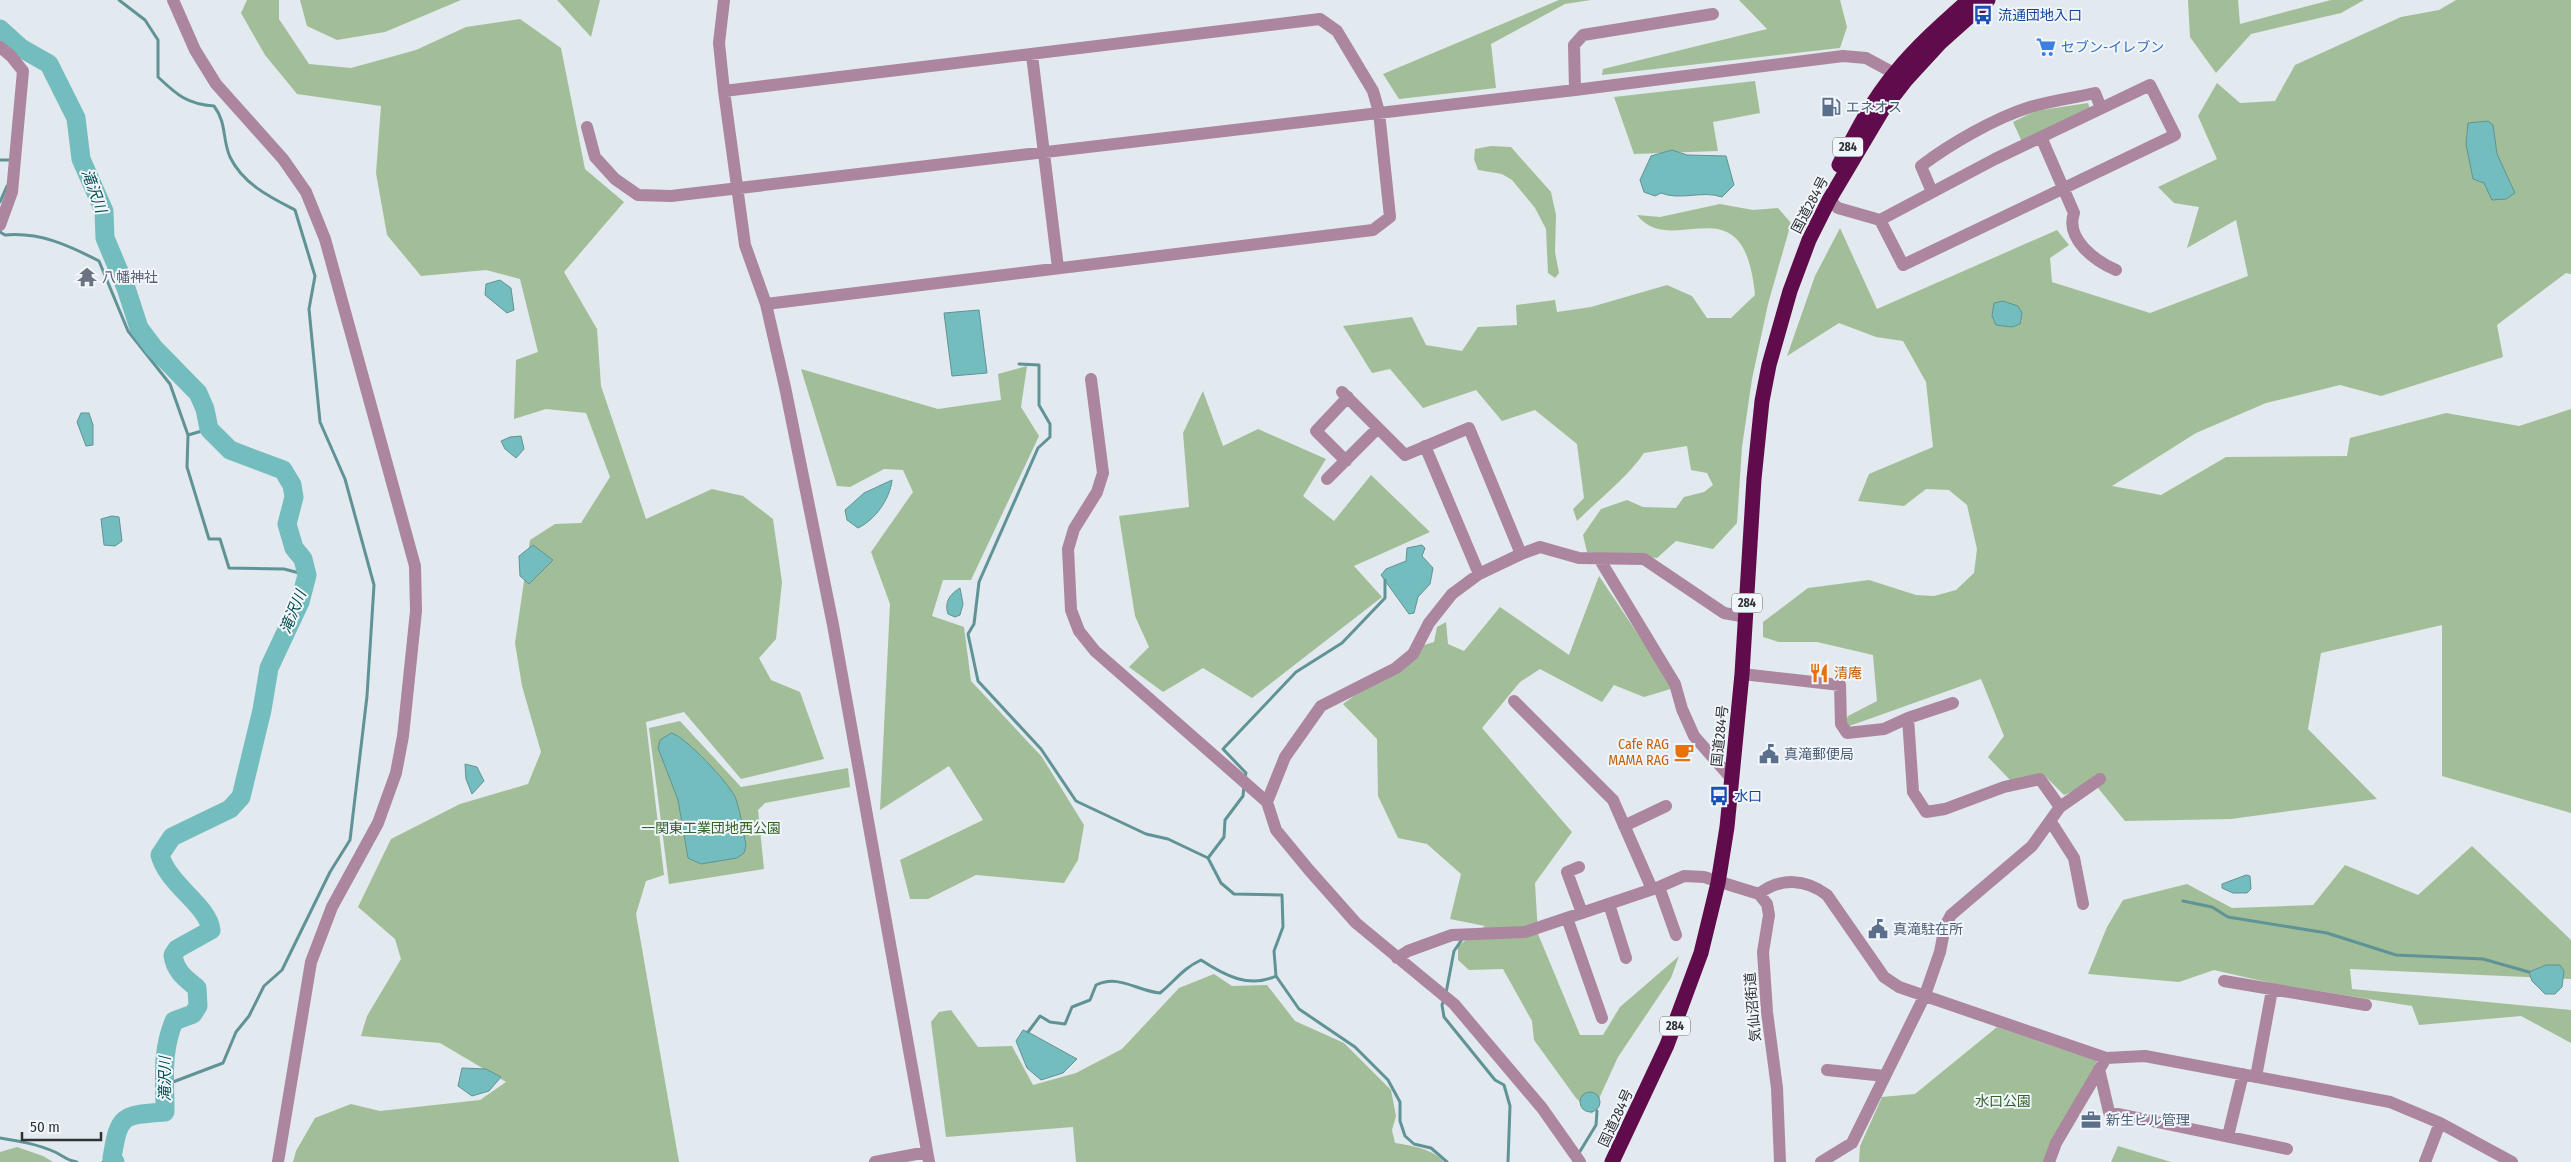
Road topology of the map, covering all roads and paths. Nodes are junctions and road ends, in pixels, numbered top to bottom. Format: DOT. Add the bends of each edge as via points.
graph roads {
  1 [pos="173,0"];
  2 [pos="724,0"];
  3 [pos="1969,0"];
  4 [pos="1988,0"];
  5 [pos="1713,14"];
  6 [pos="0,47"];
  7 [pos="1032,55"];
  8 [pos="1900,77"];
  9 [pos="1576,90"];
  10 [pos="724,91"];
  11 [pos="2101,108"];
  12 [pos="1379,112"];
  13 [pos="587,127"];
  14 [pos="2041,137"];
  15 [pos="1043,151"];
  16 [pos="2063,187"];
  17 [pos="738,189"];
  18 [pos="1932,192"];
  19 [pos="1829,200"];
  20 [pos="1880,220"];
  21 [pos="0,224"];
  22 [pos="1058,268"];
  23 [pos="2116,270"];
  24 [pos="766,304"];
  25 [pos="1780,324"];
  26 [pos="1091,379"];
  27 [pos="1378,428"];
  28 [pos="1425,446"];
  29 [pos="1346,461"];
  30 [pos="1328,479"];
  31 [pos="1521,554"];
  32 [pos="1600,560"];
  33 [pos="1479,574"];
  34 [pos="1746,617"];
  35 [pos="1742,674"];
  36 [pos="1514,701"];
  37 [pos="1953,703"];
  38 [pos="1908,718"];
  39 [pos="2100,779"];
  40 [pos="1732,780"];
  41 [pos="1267,802"];
  42 [pos="1666,806"];
  43 [pos="2060,807"];
  44 [pos="2051,822"];
  45 [pos="1624,826"];
  46 [pos="1579,867"];
  47 [pos="1718,883"];
  48 [pos="1656,888"];
  49 [pos="1759,894"];
  50 [pos="1609,904"];
  51 [pos="2083,904"];
  52 [pos="1582,913"];
  53 [pos="1568,918"];
  54 [pos="1676,935"];
  55 [pos="1397,958"];
  56 [pos="1626,958"];
  57 [pos="2224,981"];
  58 [pos="2272,990"];
  59 [pos="1925,995"];
  60 [pos="2366,1005"];
  61 [pos="1602,1018"];
  62 [pos="2103,1063"];
  63 [pos="1827,1070"];
  64 [pos="2242,1074"];
  65 [pos="1885,1076"];
  66 [pos="2256,1077"];
  67 [pos="2440,1123"];
  68 [pos="2228,1136"];
  69 [pos="2287,1148"];
  70 [pos="928,1157"];
  71 [pos="1578,1161"];
  72 [pos="278,1162"];
  73 [pos="875,1162"];
  74 [pos="1612,1162"];
  75 [pos="1780,1162"];
  76 [pos="1821,1162"];
  77 [pos="2050,1162"];
  78 [pos="2425,1162"];
  79 [pos="2512,1162"];
  1 -- 72 [label="street" via="195,50 216,84 283,159 306,192 326,239 415,566 416,611 396,773 378,823 332,907 311,962"];
  2 -- 10 [label="street" via="719,44"];
  3 -- 8 [label="highway, 国道284号 / 284" via="1932,33"];
  4 -- 8 [label="highway, 国道284号 / 284"];
  5 -- 9 [label="street" via="1583,35 1574,45"];
  6 -- 21 [label="street" via="23,71 12,192"];
  7 -- 10 [label="street"];
  7 -- 12 [label="street" via="1320,19 1337,31 1373,91"];
  7 -- 15 [label="street"];
  8 -- 9 [label="street" via="1866,58 1843,56"];
  8 -- 19 [label="highway, 国道284号 / 284"];
  8 -- 25 [label="highway, 国道284号 / 284" via="1850,144 1801,238 1783,296"];
  9 -- 12 [label="street"];
  10 -- 17 [label="street"];
  11 -- 14 [label="street"];
  11 -- 16 [label="street" via="2150,86 2175,135"];
  11 -- 18 [label="street" via="2095,93 2029,108 1986,127 1921,166"];
  12 -- 15 [label="street"];
  12 -- 22 [label="street" via="1390,217 1373,230"];
  13 -- 17 [label="street" via="595,157 615,179 638,195 671,196"];
  14 -- 16 [label="street"];
  14 -- 18 [label="street"];
  15 -- 17 [label="street"];
  15 -- 22 [label="street"];
  16 -- 20 [label="street" via="1903,266"];
  16 -- 23 [label="street" via="2074,213 2074,233 2080,243 2101,263"];
  17 -- 24 [label="street" via="745,245"];
  18 -- 20 [label="street"];
  19 -- 20 [label="street" via="1838,208"];
  19 -- 25 [label="highway, 国道284号 / 284" via="1809,240"];
  22 -- 24 [label="street"];
  24 -- 70 [label="street" via="833,624"];
  25 -- 34 [label="highway, 国道284号 / 284" via="1762,400"];
  26 -- 41 [label="street" via="1103,474 1097,492 1074,529 1068,549 1071,610 1078,631 1095,651"];
  27 -- 28 [label="street" via="1405,455"];
  27 -- 29 [label="street"];
  27 -- 29 [label="street" via="1345,394 1316,431"];
  28 -- 31 [label="street" via="1469,428"];
  28 -- 33 [label="street"];
  29 -- 30 [label="street"];
  31 -- 32 [label="street" via="1540,547"];
  31 -- 33 [label="street"];
  32 -- 34 [label="street" via="1644,559 1724,613"];
  32 -- 40 [label="street" via="1676,684 1682,709 1694,736"];
  33 -- 41 [label="street" via="1452,594 1429,623 1413,654 1396,668 1321,706 1285,757"];
  34 -- 35 [label="highway, 国道284号 / 284"];
  35 -- 38 [label="street" via="1840,685 1841,724 1847,733 1884,729"];
  35 -- 40 [label="highway, 国道284号 / 284"];
  36 -- 45 [label="street" via="1613,800"];
  37 -- 38 [label="street"];
  38 -- 43 [label="street" via="1913,792 1926,812 2040,780"];
  39 -- 43 [label="street"];
  40 -- 47 [label="highway, 国道284号 / 284"];
  41 -- 55 [label="street" via="1276,830 1303,863 1356,923"];
  42 -- 45 [label="street"];
  43 -- 44 [label="street"];
  44 -- 51 [label="street" via="2074,858"];
  44 -- 59 [label="street" via="2032,846 1951,915"];
  45 -- 48 [label="street"];
  46 -- 52 [label="street" via="1567,872"];
  47 -- 48 [label="street" via="1704,877 1684,876"];
  47 -- 49 [label="street"];
  47 -- 74 [label="highway, 国道284号 / 284" via="1701,953 1681,1010"];
  48 -- 50 [label="street"];
  48 -- 54 [label="street"];
  49 -- 59 [label="street" via="1768,887 1790,881 1815,886 1827,895 1884,977 1899,987"];
  49 -- 75 [label="street, 気仙沼街道" via="1769,915 1764,960 1777,1088"];
  50 -- 52 [label="street"];
  50 -- 56 [label="street"];
  52 -- 53 [label="street"];
  53 -- 55 [label="street" via="1525,932 1452,934"];
  53 -- 61 [label="street"];
  55 -- 71 [label="street" via="1454,1004 1542,1108"];
  57 -- 58 [label="street"];
  58 -- 60 [label="street"];
  58 -- 66 [label="street"];
  59 -- 62 [label="street"];
  59 -- 65 [label="street"];
  62 -- 64 [label="street" via="2145,1056"];
  62 -- 68 [label="street" via="2108,1112"];
  62 -- 77 [label="street" via="2056,1143"];
  63 -- 65 [label="street"];
  64 -- 66 [label="street"];
  64 -- 68 [label="street"];
  65 -- 76 [label="street" via="1852,1142"];
  66 -- 67 [label="street" via="2390,1102"];
  67 -- 78 [label="street"];
  67 -- 79 [label="street"];
  68 -- 69 [label="street"];
  70 -- 73 [label="street"];
}
